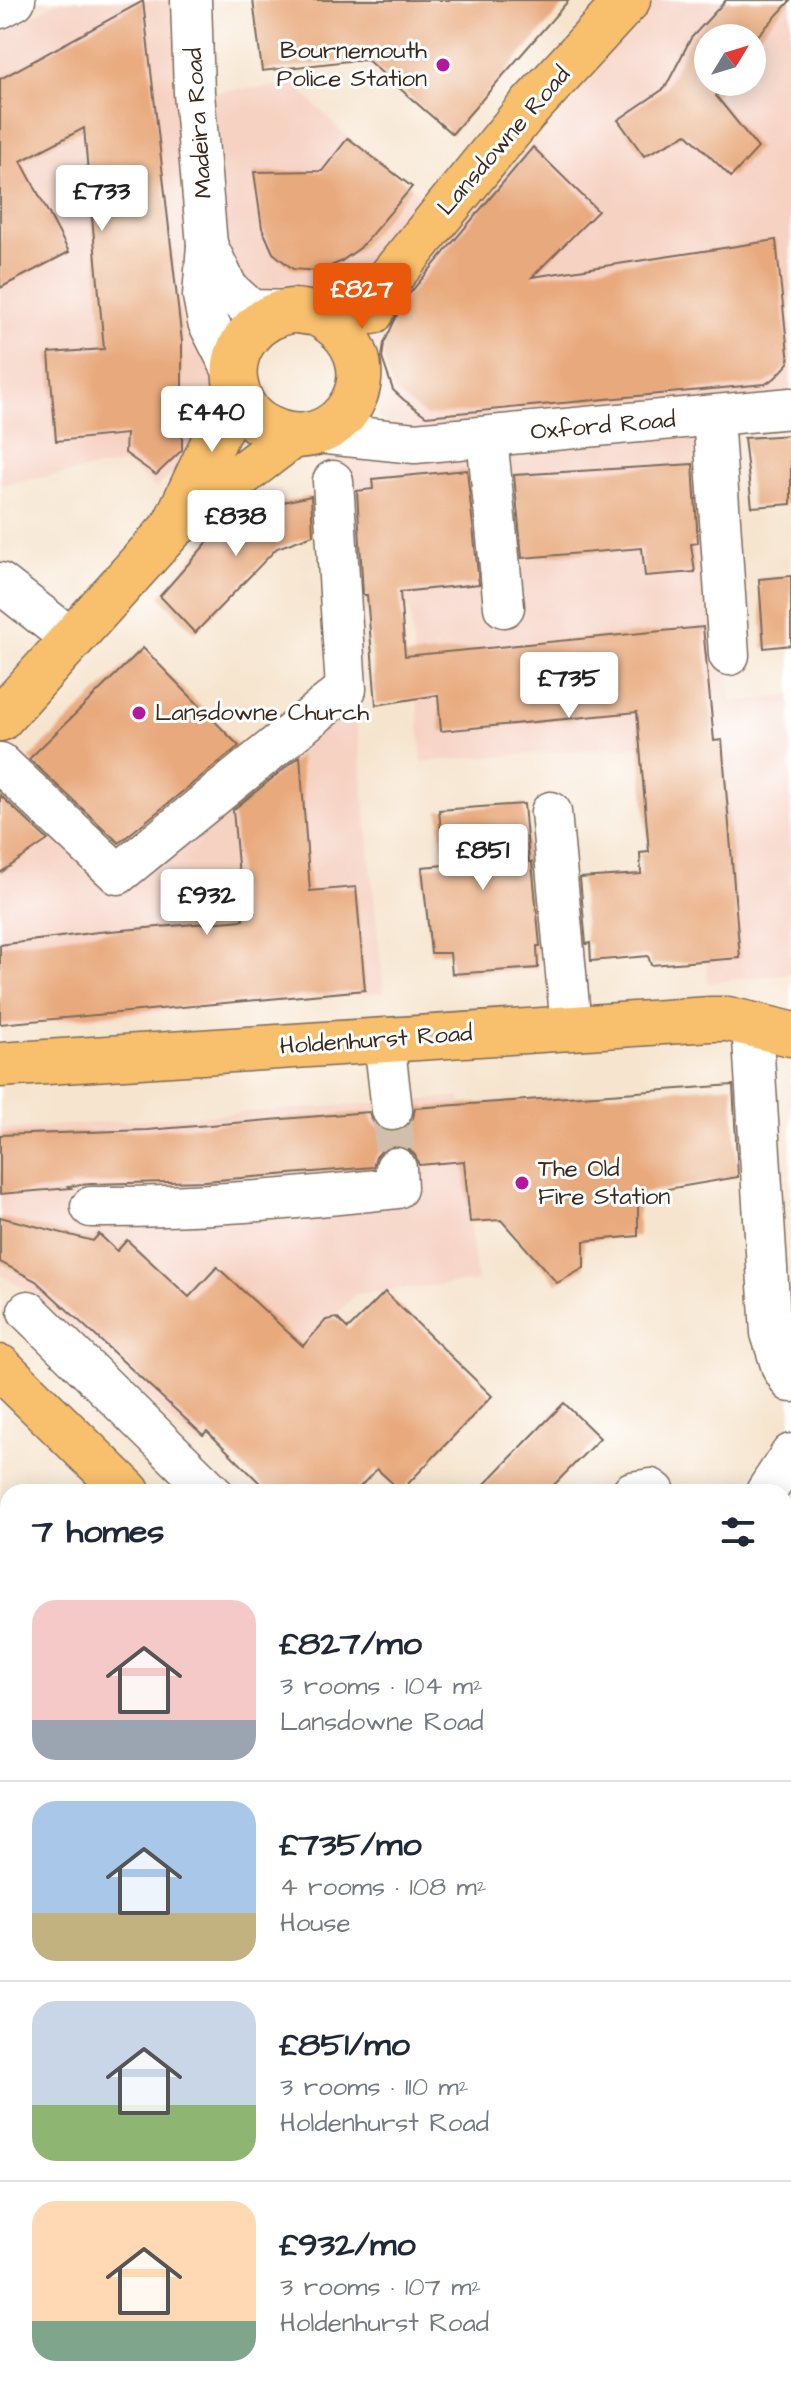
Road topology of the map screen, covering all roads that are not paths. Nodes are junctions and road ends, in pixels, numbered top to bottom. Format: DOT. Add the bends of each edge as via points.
graph roads {
  1 [pos="15,0"];
  2 [pos="191,0"];
  3 [pos="628,0"];
  4 [pos="0,8"];
  5 [pos="207,245"];
  6 [pos="383,286"];
  7 [pos="305,312"];
  8 [pos="358,361"];
  9 [pos="236,383"];
  10 [pos="791,408"];
  11 [pos="713,416"];
  12 [pos="305,434"];
  13 [pos="487,437"];
  14 [pos="415,443"];
  15 [pos="333,481"];
  16 [pos="173,527"];
  17 [pos="0,583"];
  18 [pos="504,607"];
  19 [pos="72,639"];
  20 [pos="729,655"];
  21 [pos="0,719"];
  22 [pos="0,763"];
  23 [pos="551,812"];
  24 [pos="778,1023"];
  25 [pos="571,1027"];
  26 [pos="384,1040"];
  27 [pos="0,1065"];
  28 [pos="392,1110"];
  29 [pos="396,1168"];
  30 [pos="91,1207"];
  31 [pos="28,1311"];
  32 [pos="0,1367"];
  33 [pos="791,1382"];
  34 [pos="791,1454"];
  35 [pos="120,1484"];
  36 [pos="191,1484"];
  37 [pos="771,1484"];
  1 -- 4 [label="street"];
  2 -- 5 [label="street, Madeira Road"];
  3 -- 6 [label="main road, Lansdowne Road" via="526,111"];
  5 -- 7 [label="street, Madeira Road" via="228,289 251,310"];
  5 -- 9 [label="street, Madeira Road" via="203,296 208,322"];
  6 -- 7 [label="main road, Lansdowne Road"];
  6 -- 8 [label="main road, Lansdowne Road"];
  7 -- 8 [label="main road" via="333,322 347,334"];
  7 -- 9 [label="main road" via="275,315 252,331 237,356"];
  8 -- 12 [label="main road" via="357,391 349,409 335,424"];
  8 -- 14 [label="street" via="377,417"];
  9 -- 12 [label="main road" via="246,409 258,422 274,431"];
  9 -- 16 [label="main road"];
  10 -- 11 [label="street, Oxford Road"];
  11 -- 13 [label="street, Oxford Road"];
  11 -- 20 [label="street"];
  12 -- 14 [label="street, Oxford Road"];
  12 -- 16 [label="main road"];
  13 -- 14 [label="street, Oxford Road"];
  13 -- 18 [label="street"];
  15 -- 22 [label="street" via="346,689 118,874"];
  16 -- 19 [label="main road"];
  17 -- 19 [label="street"];
  19 -- 21 [label="main road"];
  23 -- 25 [label="street"];
  24 -- 25 [label="main road, Holdenhurst Road" via="728,1019"];
  24 -- 33 [label="street" via="771,1333"];
  25 -- 26 [label="main road, Holdenhurst Road"];
  26 -- 27 [label="main road, Holdenhurst Road"];
  26 -- 28 [label="street"];
  29 -- 30 [label="street" via="397,1188 180,1208"];
  31 -- 36 [label="street"];
  32 -- 35 [label="main road"];
  34 -- 37 [label="street"];
}
